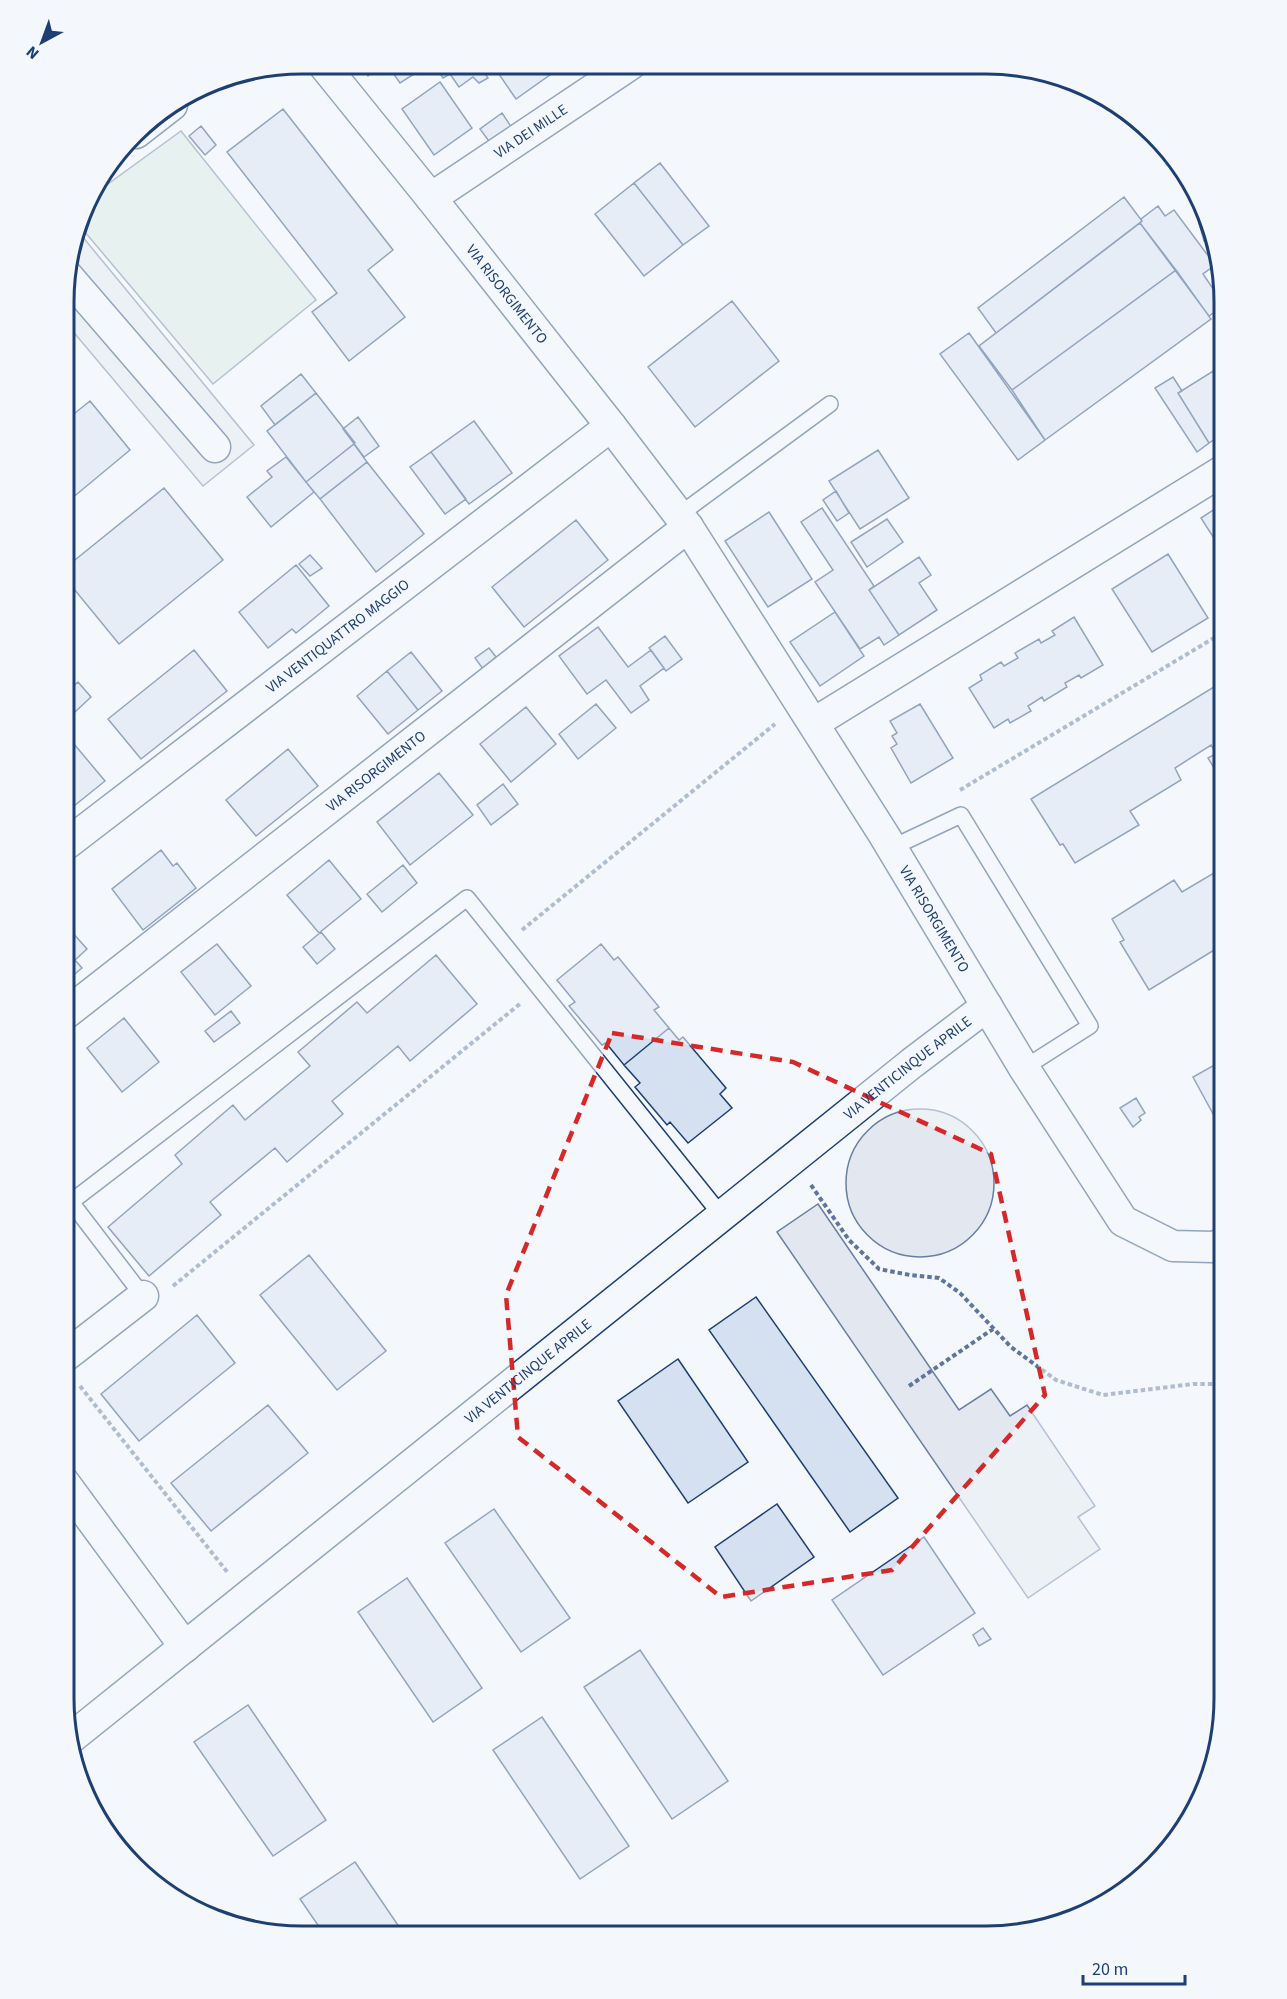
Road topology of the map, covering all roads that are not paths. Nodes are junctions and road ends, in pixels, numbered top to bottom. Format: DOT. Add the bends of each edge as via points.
graph roads {
  1 [pos="331,74"];
  2 [pos="616,74"];
  3 [pos="431,198"];
  4 [pos="74,284"];
  5 [pos="830,404"];
  6 [pos="611,426"];
  7 [pos="215,447"];
  8 [pos="1214,476"];
  9 [pos="683,521"];
  10 [pos="814,723"];
  11 [pos="74,838"];
  12 [pos="891,848"];
  13 [pos="987,1006"];
  14 [pos="74,1007"];
  15 [pos="1024,1068"];
  16 [pos="74,1200"];
  17 [pos="74,1205"];
  18 [pos="722,1216"];
  19 [pos="1214,1247"];
  20 [pos="156,1293"];
  21 [pos="74,1365"];
  22 [pos="74,1497"];
  23 [pos="185,1647"];
  24 [pos="76,1734"];
  1 -- 3 [label="street, VIA RISORGIMENTO"];
  2 -- 3 [label="street, VIA DEI MILLE"];
  3 -- 6 [label="street, VIA RISORGIMENTO"];
  4 -- 7 [label="street"];
  5 -- 9 [label="lane"];
  6 -- 9 [label="street, VIA RISORGIMENTO"];
  6 -- 11 [label="street, VIA VENTIQUATTRO MAGGIO"];
  8 -- 10 [label="street"];
  9 -- 10 [label="street, VIA RISORGIMENTO"];
  9 -- 14 [label="street, VIA RISORGIMENTO"];
  10 -- 12 [label="street, VIA RISORGIMENTO"];
  12 -- 13 [label="street, VIA RISORGIMENTO"];
  12 -- 15 [label="lane" via="961,815 1090,1026"];
  13 -- 15 [label="street, VIA RISORGIMENTO"];
  13 -- 18 [label="street, VIA VENTICINQUE APRILE"];
  15 -- 19 [label="street, VIA RISORGIMENTO" via="1123,1221 1173,1246"];
  16 -- 18 [label="lane" via="467,898"];
  17 -- 20 [label="lane"];
  18 -- 23 [label="street, VIA VENTICINQUE APRILE"];
  20 -- 21 [label="street"];
  22 -- 23 [label="street"];
  23 -- 24 [label="street, VIA VENTICINQUE APRILE"];
}
